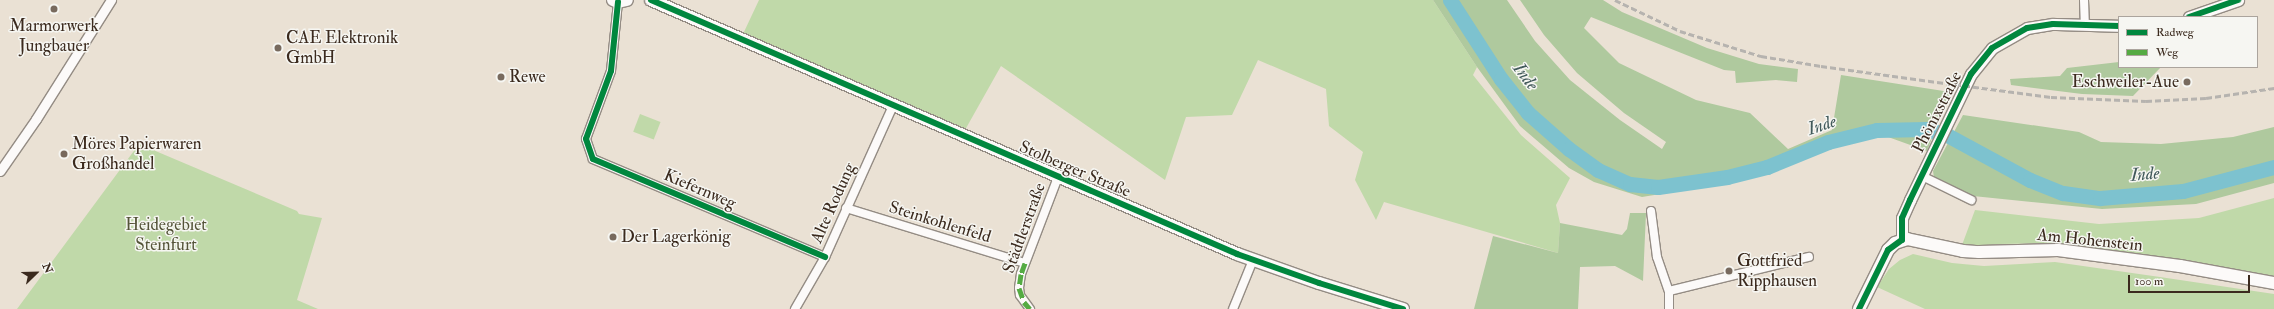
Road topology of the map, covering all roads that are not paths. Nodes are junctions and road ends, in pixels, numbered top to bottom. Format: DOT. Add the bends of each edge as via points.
graph roads {
  1 [pos="111,0"];
  2 [pos="651,0"];
  3 [pos="2084,0"];
  4 [pos="2238,0"];
  5 [pos="619,1"];
  6 [pos="2192,16"];
  7 [pos="2085,24"];
  8 [pos="2118,26"];
  9 [pos="892,106"];
  10 [pos="0,171"];
  11 [pos="1922,176"];
  12 [pos="1058,177"];
  13 [pos="1971,200"];
  14 [pos="846,208"];
  15 [pos="1650,211"];
  16 [pos="1902,240"];
  17 [pos="825,257"];
  18 [pos="1809,257"];
  19 [pos="1253,260"];
  20 [pos="1025,264"];
  21 [pos="2274,283"];
  22 [pos="1669,291"];
  23 [pos="795,309"];
  24 [pos="1030,309"];
  25 [pos="1233,309"];
  26 [pos="1403,309"];
  27 [pos="1669,309"];
  28 [pos="1859,309"];
  1 -- 10 [label="street" via="53,94"];
  2 -- 9 [label="main road, Stolberger Straße"];
  3 -- 7 [label="street"];
  4 -- 6 [label="main road"];
  5 -- 17 [label="street, Kiefernweg" via="610,71 586,139 593,159"];
  7 -- 8 [label="main road, Phönixstraße"];
  7 -- 11 [label="main road, Phönixstraße" via="2053,24 2026,28 1992,48 1971,74"];
  9 -- 12 [label="main road, Stolberger Straße"];
  9 -- 14 [label="street, Alte Rodung"];
  11 -- 13 [label="street, Phönixstraße"];
  11 -- 16 [label="main road, Phönixstraße" via="1902,218"];
  12 -- 19 [label="main road, Stolberger Straße"];
  12 -- 20 [label="street, Städtlerstraße"];
  14 -- 17 [label="street, Alte Rodung"];
  14 -- 20 [label="street, Steinkohlenfeld"];
  15 -- 22 [label="street" via="1657,257"];
  16 -- 21 [label="main road, Am Hohenstein" via="1915,240 1963,251 2058,250 2180,266"];
  16 -- 28 [label="main road" via="1895,243 1885,254"];
  17 -- 23 [label="street, Alte Rodung"];
  18 -- 22 [label="street"];
  19 -- 25 [label="street"];
  19 -- 26 [label="main road, Stolberger Straße"];
  20 -- 24 [label="street, Städtlerstraße" via="1020,274 1019,288 1024,302"];
  22 -- 27 [label="street"];
}
